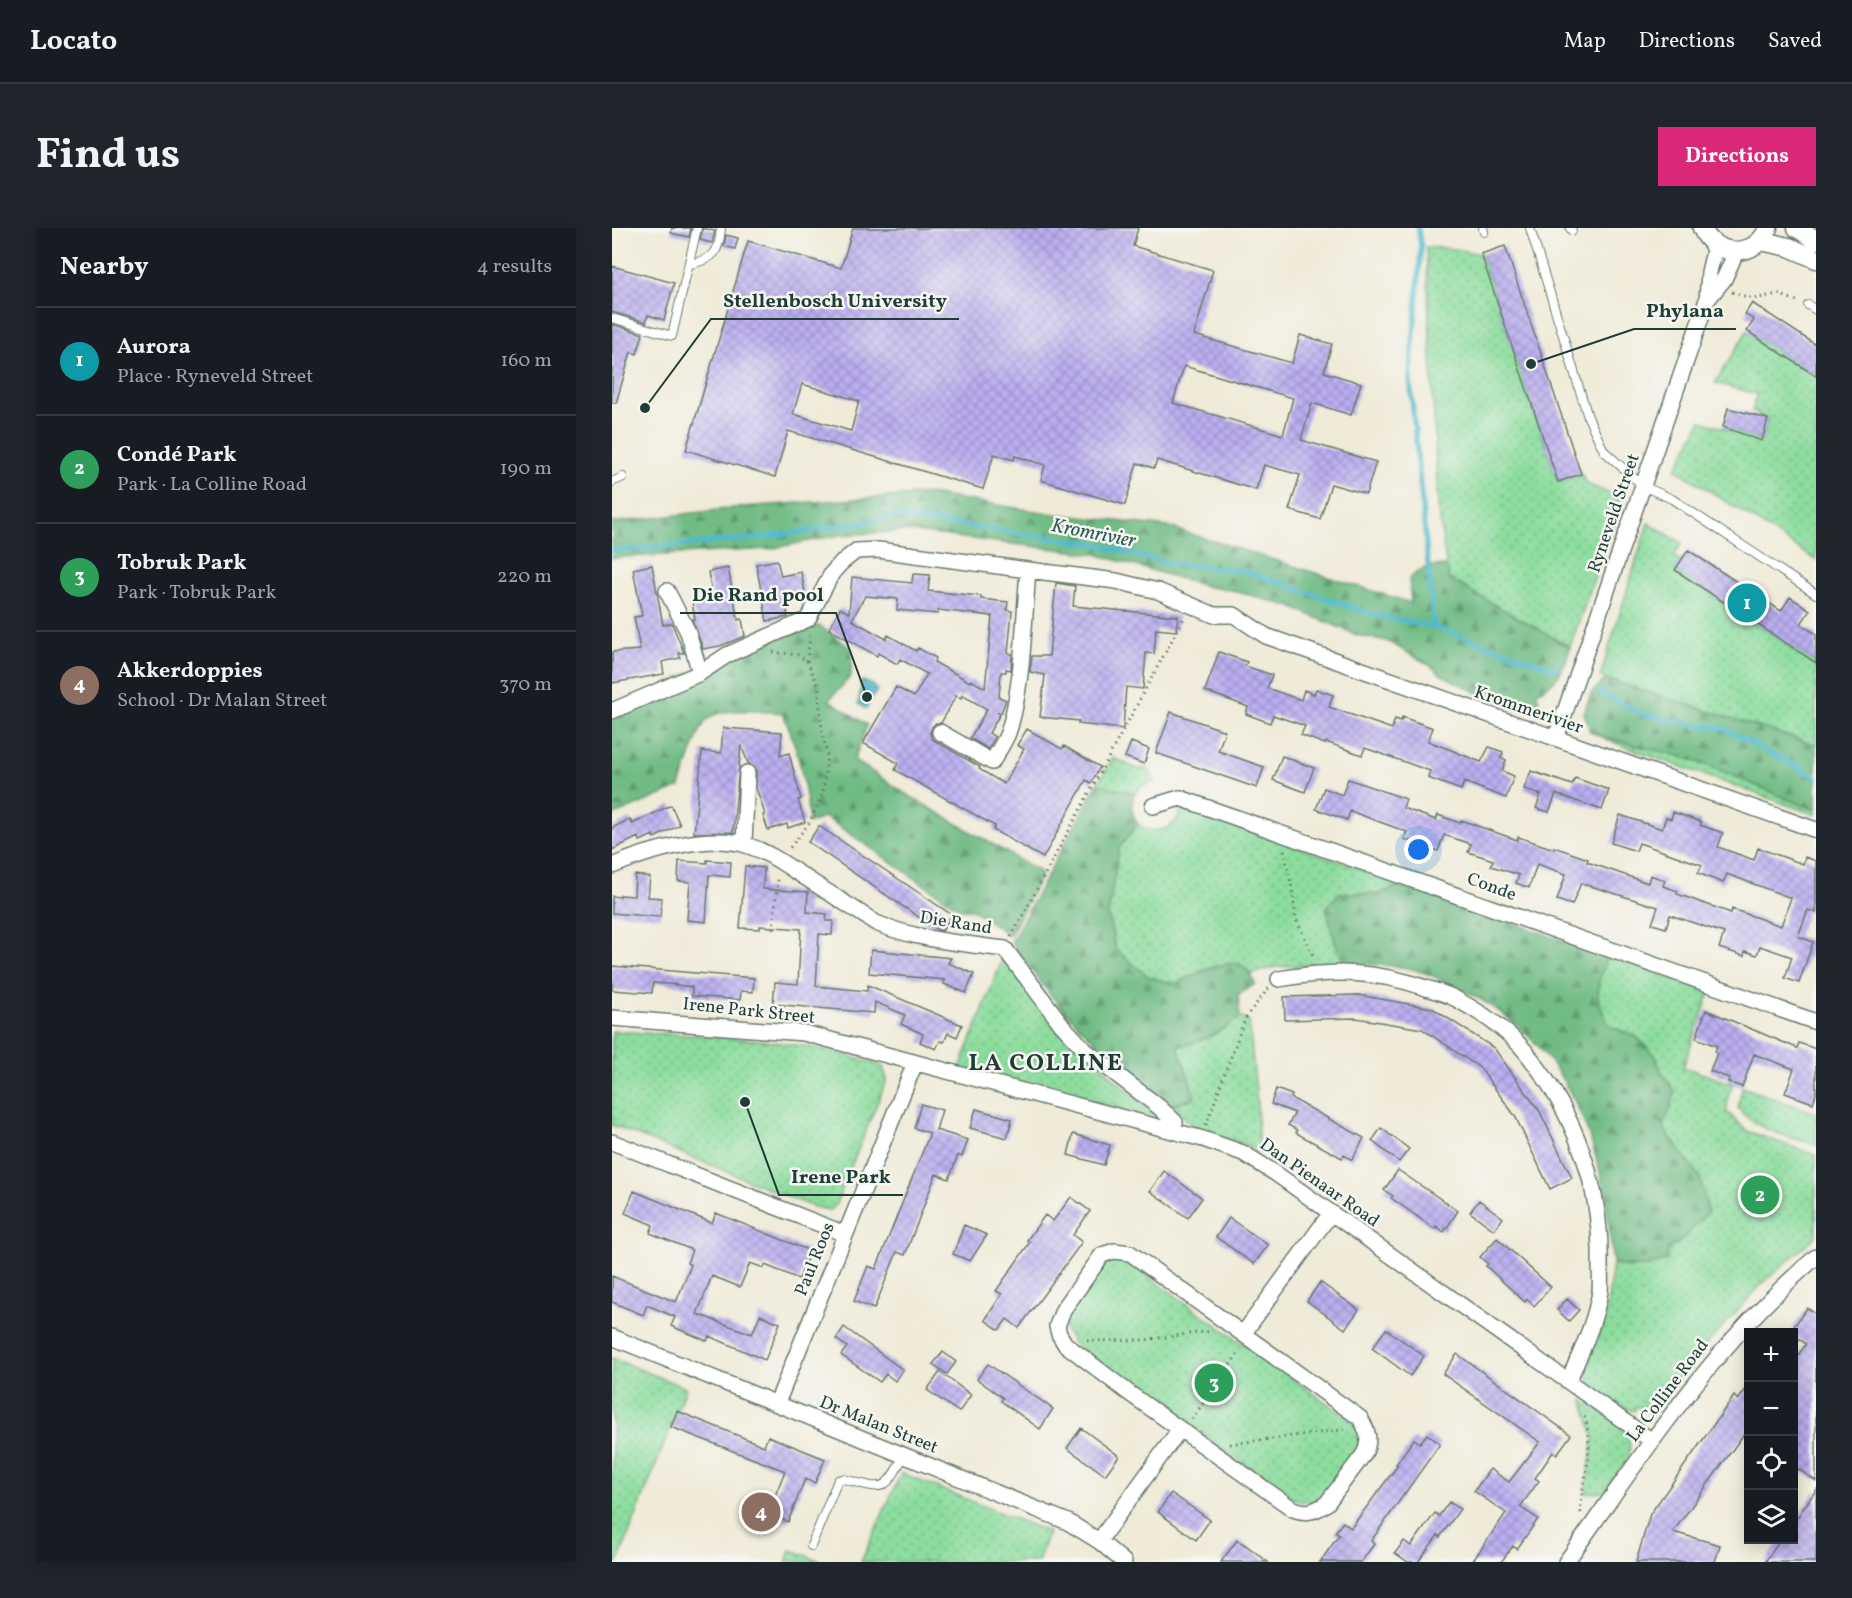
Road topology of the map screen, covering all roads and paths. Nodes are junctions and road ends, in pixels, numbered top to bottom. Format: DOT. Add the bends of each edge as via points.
graph roads {
  1 [pos="697,228"];
  2 [pos="721,228"];
  3 [pos="1530,228"];
  4 [pos="1797,228"];
  5 [pos="1765,234"];
  6 [pos="1707,235"];
  7 [pos="1816,240"];
  8 [pos="1736,252"];
  9 [pos="1816,259"];
  10 [pos="690,264"];
  11 [pos="1707,300"];
  12 [pos="1808,305"];
  13 [pos="1816,310"];
  14 [pos="612,318"];
  15 [pos="623,477"];
  16 [pos="612,482"];
  17 [pos="1643,486"];
  18 [pos="1028,570"];
  19 [pos="667,591"];
  20 [pos="1816,594"];
  21 [pos="1191,606"];
  22 [pos="810,630"];
  23 [pos="762,653"];
  24 [pos="807,661"];
  25 [pos="700,673"];
  26 [pos="612,711"];
  27 [pos="940,732"];
  28 [pos="1556,738"];
  29 [pos="747,773"];
  30 [pos="1153,806"];
  31 [pos="1816,830"];
  32 [pos="1285,834"];
  33 [pos="744,844"];
  34 [pos="783,863"];
  35 [pos="612,866"];
  36 [pos="773,928"];
  37 [pos="1005,949"];
  38 [pos="1321,973"];
  39 [pos="1279,979"];
  40 [pos="612,1018"];
  41 [pos="1816,1022"];
  42 [pos="915,1062"];
  43 [pos="1174,1131"];
  44 [pos="1203,1139"];
  45 [pos="612,1142"];
  46 [pos="1331,1213"];
  47 [pos="845,1233"];
  48 [pos="1816,1257"];
  49 [pos="1216,1330"];
  50 [pos="1243,1334"];
  51 [pos="612,1337"];
  52 [pos="1065,1344"];
  53 [pos="1568,1381"];
  54 [pos="777,1403"];
  55 [pos="1582,1410"];
  56 [pos="1366,1427"];
  57 [pos="1180,1429"];
  58 [pos="1652,1441"];
  59 [pos="1212,1452"];
  60 [pos="904,1455"];
  61 [pos="1581,1513"];
  62 [pos="1099,1541"];
  63 [pos="811,1546"];
  64 [pos="1124,1562"];
  65 [pos="1567,1562"];
  1 -- 10 [label="lane"];
  2 -- 10 [label="lane" via="714,255"];
  3 -- 17 [label="lane" via="1596,436 1604,451"];
  4 -- 7 [label="street"];
  5 -- 8 [label="street" via="1754,246"];
  5 -- 9 [label="street"];
  6 -- 8 [label="street" via="1723,250"];
  6 -- 11 [label="street, Ryneveld Street" via="1714,251"];
  8 -- 11 [label="street, Ryneveld Street" via="1724,279"];
  10 -- 14 [label="lane" via="672,336"];
  11 -- 12 [label="path" via="1730,292 1753,299 1778,294"];
  11 -- 17 [label="street, Ryneveld Street"];
  12 -- 13 [label="lane"];
  15 -- 16 [label="lane"];
  17 -- 20 [label="lane" via="1672,499"];
  17 -- 28 [label="street, Ryneveld Street"];
  18 -- 21 [label="street" via="1116,581 1158,591"];
  18 -- 25 [label="street" via="878,550 856,551 832,573 808,619 727,655"];
  18 -- 27 [label="street" via="1013,710 1007,734 992,762"];
  19 -- 25 [label="street" via="688,632"];
  21 -- 28 [label="street, Krommerivier" via="1214,615 1234,615 1266,636"];
  21 -- 37 [label="path"];
  22 -- 24 [label="path"];
  23 -- 24 [label="path" via="798,655"];
  24 -- 34 [label="path" via="818,685 827,768 823,794"];
  25 -- 26 [label="street"];
  28 -- 31 [label="street, Krommerivier"];
  29 -- 33 [label="street"];
  30 -- 32 [label="street, Conde" via="1180,798"];
  32 -- 38 [label="path" via="1296,919"];
  32 -- 41 [label="street, Conde"];
  33 -- 34 [label="street, Die Rand"];
  33 -- 35 [label="street, Die Rand" via="690,843"];
  34 -- 36 [label="path" via="778,874"];
  34 -- 37 [label="street, Die Rand" via="894,931"];
  37 -- 43 [label="street, Die Rand" via="1070,1034 1094,1058 1159,1107 1174,1122"];
  38 -- 39 [label="street"];
  38 -- 53 [label="street" via="1371,973 1454,998 1490,1019 1523,1049 1553,1089 1577,1136 1594,1188 1601,1239 1600,1291 1583,1349"];
  39 -- 44 [label="path" via="1248,1014"];
  40 -- 42 [label="street, Irene Park Street" via="804,1032"];
  42 -- 43 [label="street, Dan Pienaar Road"];
  42 -- 47 [label="street, Paul Roos"];
  43 -- 44 [label="street, Dan Pienaar Road"];
  44 -- 46 [label="street, Dan Pienaar Road" via="1244,1153"];
  45 -- 47 [label="street"];
  46 -- 50 [label="street"];
  46 -- 53 [label="street, Dan Pienaar Road"];
  47 -- 54 [label="street, Paul Roos"];
  48 -- 58 [label="street, La Colline Road" via="1728,1343"];
  49 -- 52 [label="path" via="1143,1340"];
  50 -- 52 [label="street" via="1130,1253 1114,1251 1102,1256 1063,1310 1057,1326"];
  50 -- 56 [label="street" via="1360,1418"];
  50 -- 57 [label="path" via="1241,1349 1192,1419"];
  51 -- 54 [label="street, Dr Malan Street"];
  52 -- 57 [label="street"];
  53 -- 58 [label="street, Dan Pienaar Road"];
  54 -- 60 [label="street, Dr Malan Street"];
  55 -- 61 [label="path" via="1590,1438"];
  56 -- 59 [label="path" via="1222,1445"];
  56 -- 59 [label="street" via="1369,1436 1364,1454 1327,1503 1311,1512 1293,1509"];
  57 -- 59 [label="street"];
  57 -- 62 [label="street"];
  58 -- 65 [label="street, La Colline Road"];
  60 -- 62 [label="street, Dr Malan Street" via="1068,1522"];
  60 -- 63 [label="lane" via="886,1485 877,1488 838,1480"];
  62 -- 64 [label="street, Dr Malan Street"];
}
